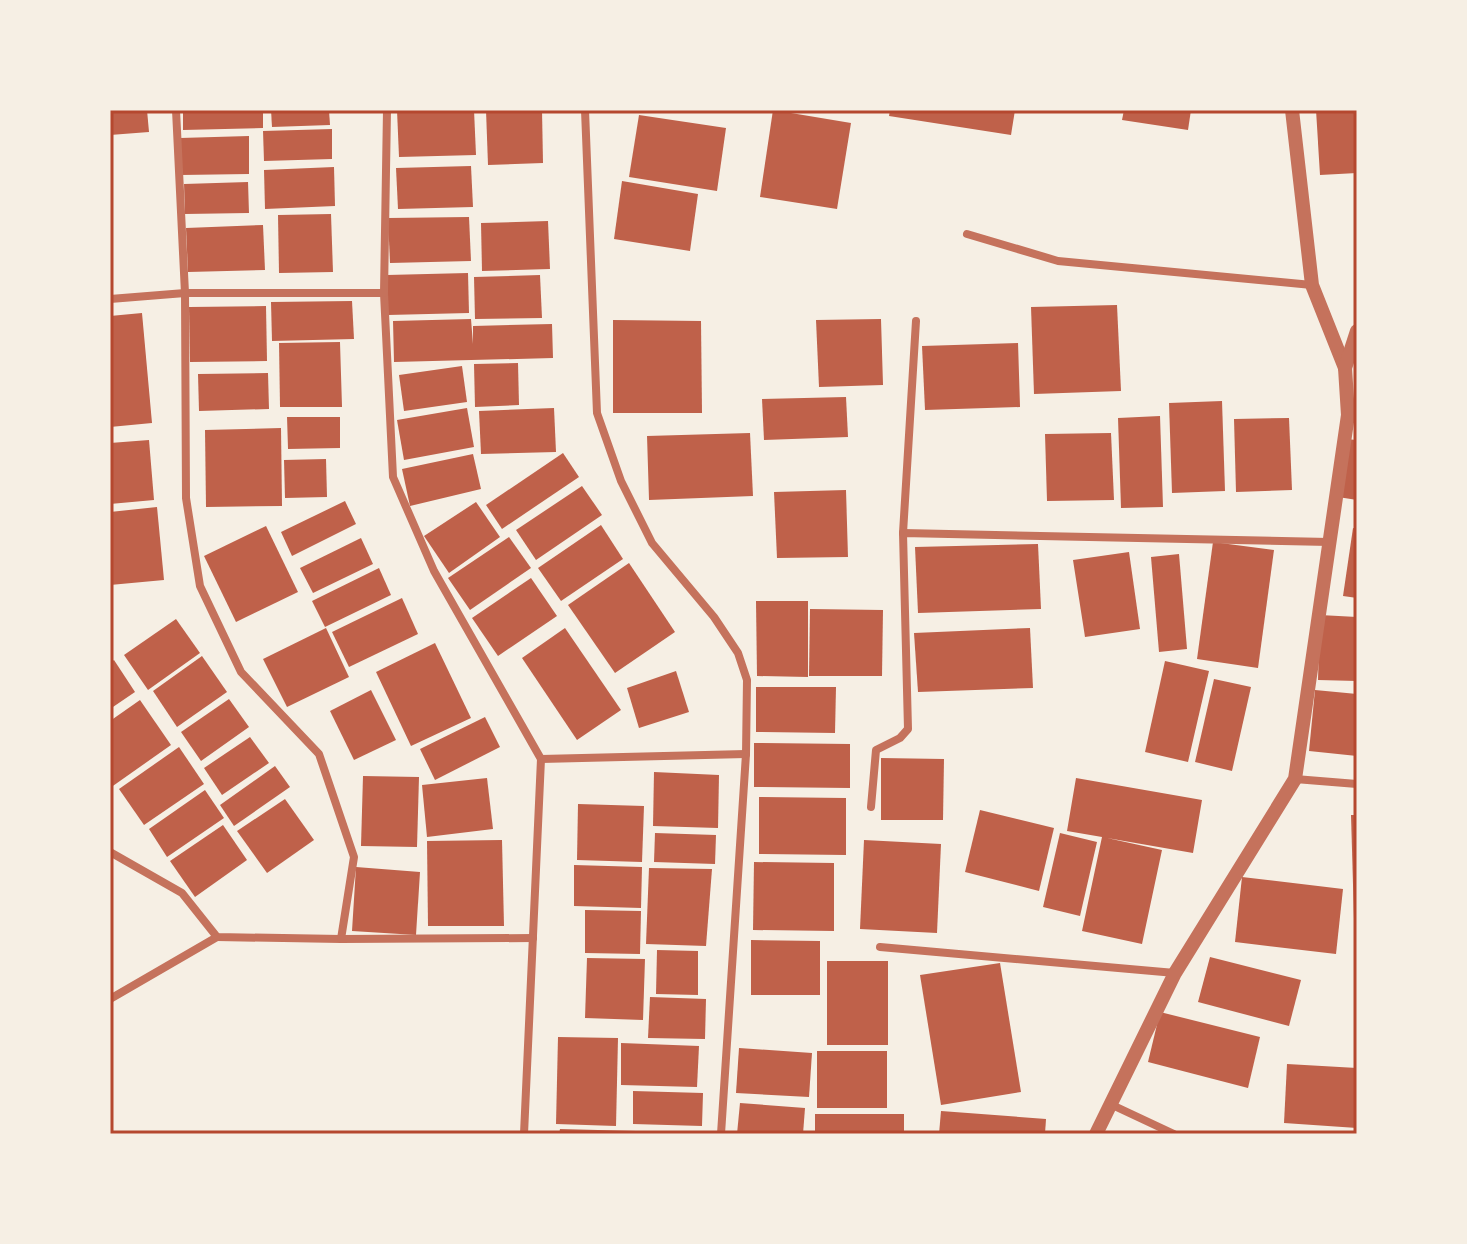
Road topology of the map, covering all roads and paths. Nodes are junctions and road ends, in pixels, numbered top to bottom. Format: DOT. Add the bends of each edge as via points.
graph roads {
  1 [pos="176,110"];
  2 [pos="387,110"];
  3 [pos="585,110"];
  4 [pos="1292,110"];
  5 [pos="967,234"];
  6 [pos="1312,285"];
  7 [pos="185,293"];
  8 [pos="384,293"];
  9 [pos="110,299"];
  10 [pos="916,321"];
  11 [pos="1357,331"];
  12 [pos="1345,368"];
  13 [pos="903,533"];
  14 [pos="1329,542"];
  15 [pos="746,754"];
  16 [pos="541,759"];
  17 [pos="1295,779"];
  18 [pos="1357,784"];
  19 [pos="871,807"];
  20 [pos="110,852"];
  21 [pos="217,937"];
  22 [pos="533,938"];
  23 [pos="341,939"];
  24 [pos="880,947"];
  25 [pos="1175,973"];
  26 [pos="110,999"];
  27 [pos="1110,1104"];
  28 [pos="524,1134"];
  29 [pos="721,1134"];
  30 [pos="1096,1134"];
  31 [pos="1174,1134"];
  1 -- 7 [label="street"];
  2 -- 8 [label="street"];
  3 -- 15 [label="street" via="597,413 621,481 652,543 738,653 747,680"];
  4 -- 6 [label="street"];
  5 -- 6 [label="street" via="1058,261"];
  6 -- 12 [label="street"];
  7 -- 8 [label="street"];
  7 -- 9 [label="street"];
  7 -- 23 [label="street" via="186,498 200,586 241,672 319,754 354,857"];
  8 -- 16 [label="street" via="393,477 434,571"];
  10 -- 13 [label="street"];
  11 -- 12 [label="street"];
  12 -- 14 [label="street" via="1348,415"];
  13 -- 14 [label="street"];
  13 -- 19 [label="street" via="908,729 876,750"];
  14 -- 17 [label="street"];
  15 -- 16 [label="street"];
  15 -- 29 [label="street"];
  16 -- 22 [label="street"];
  17 -- 18 [label="street"];
  17 -- 25 [label="street"];
  20 -- 21 [label="street" via="182,893"];
  21 -- 23 [label="street"];
  21 -- 26 [label="street"];
  22 -- 23 [label="street"];
  22 -- 28 [label="street"];
  24 -- 25 [label="street"];
  25 -- 27 [label="street"];
  27 -- 30 [label="street"];
  27 -- 31 [label="street"];
}
